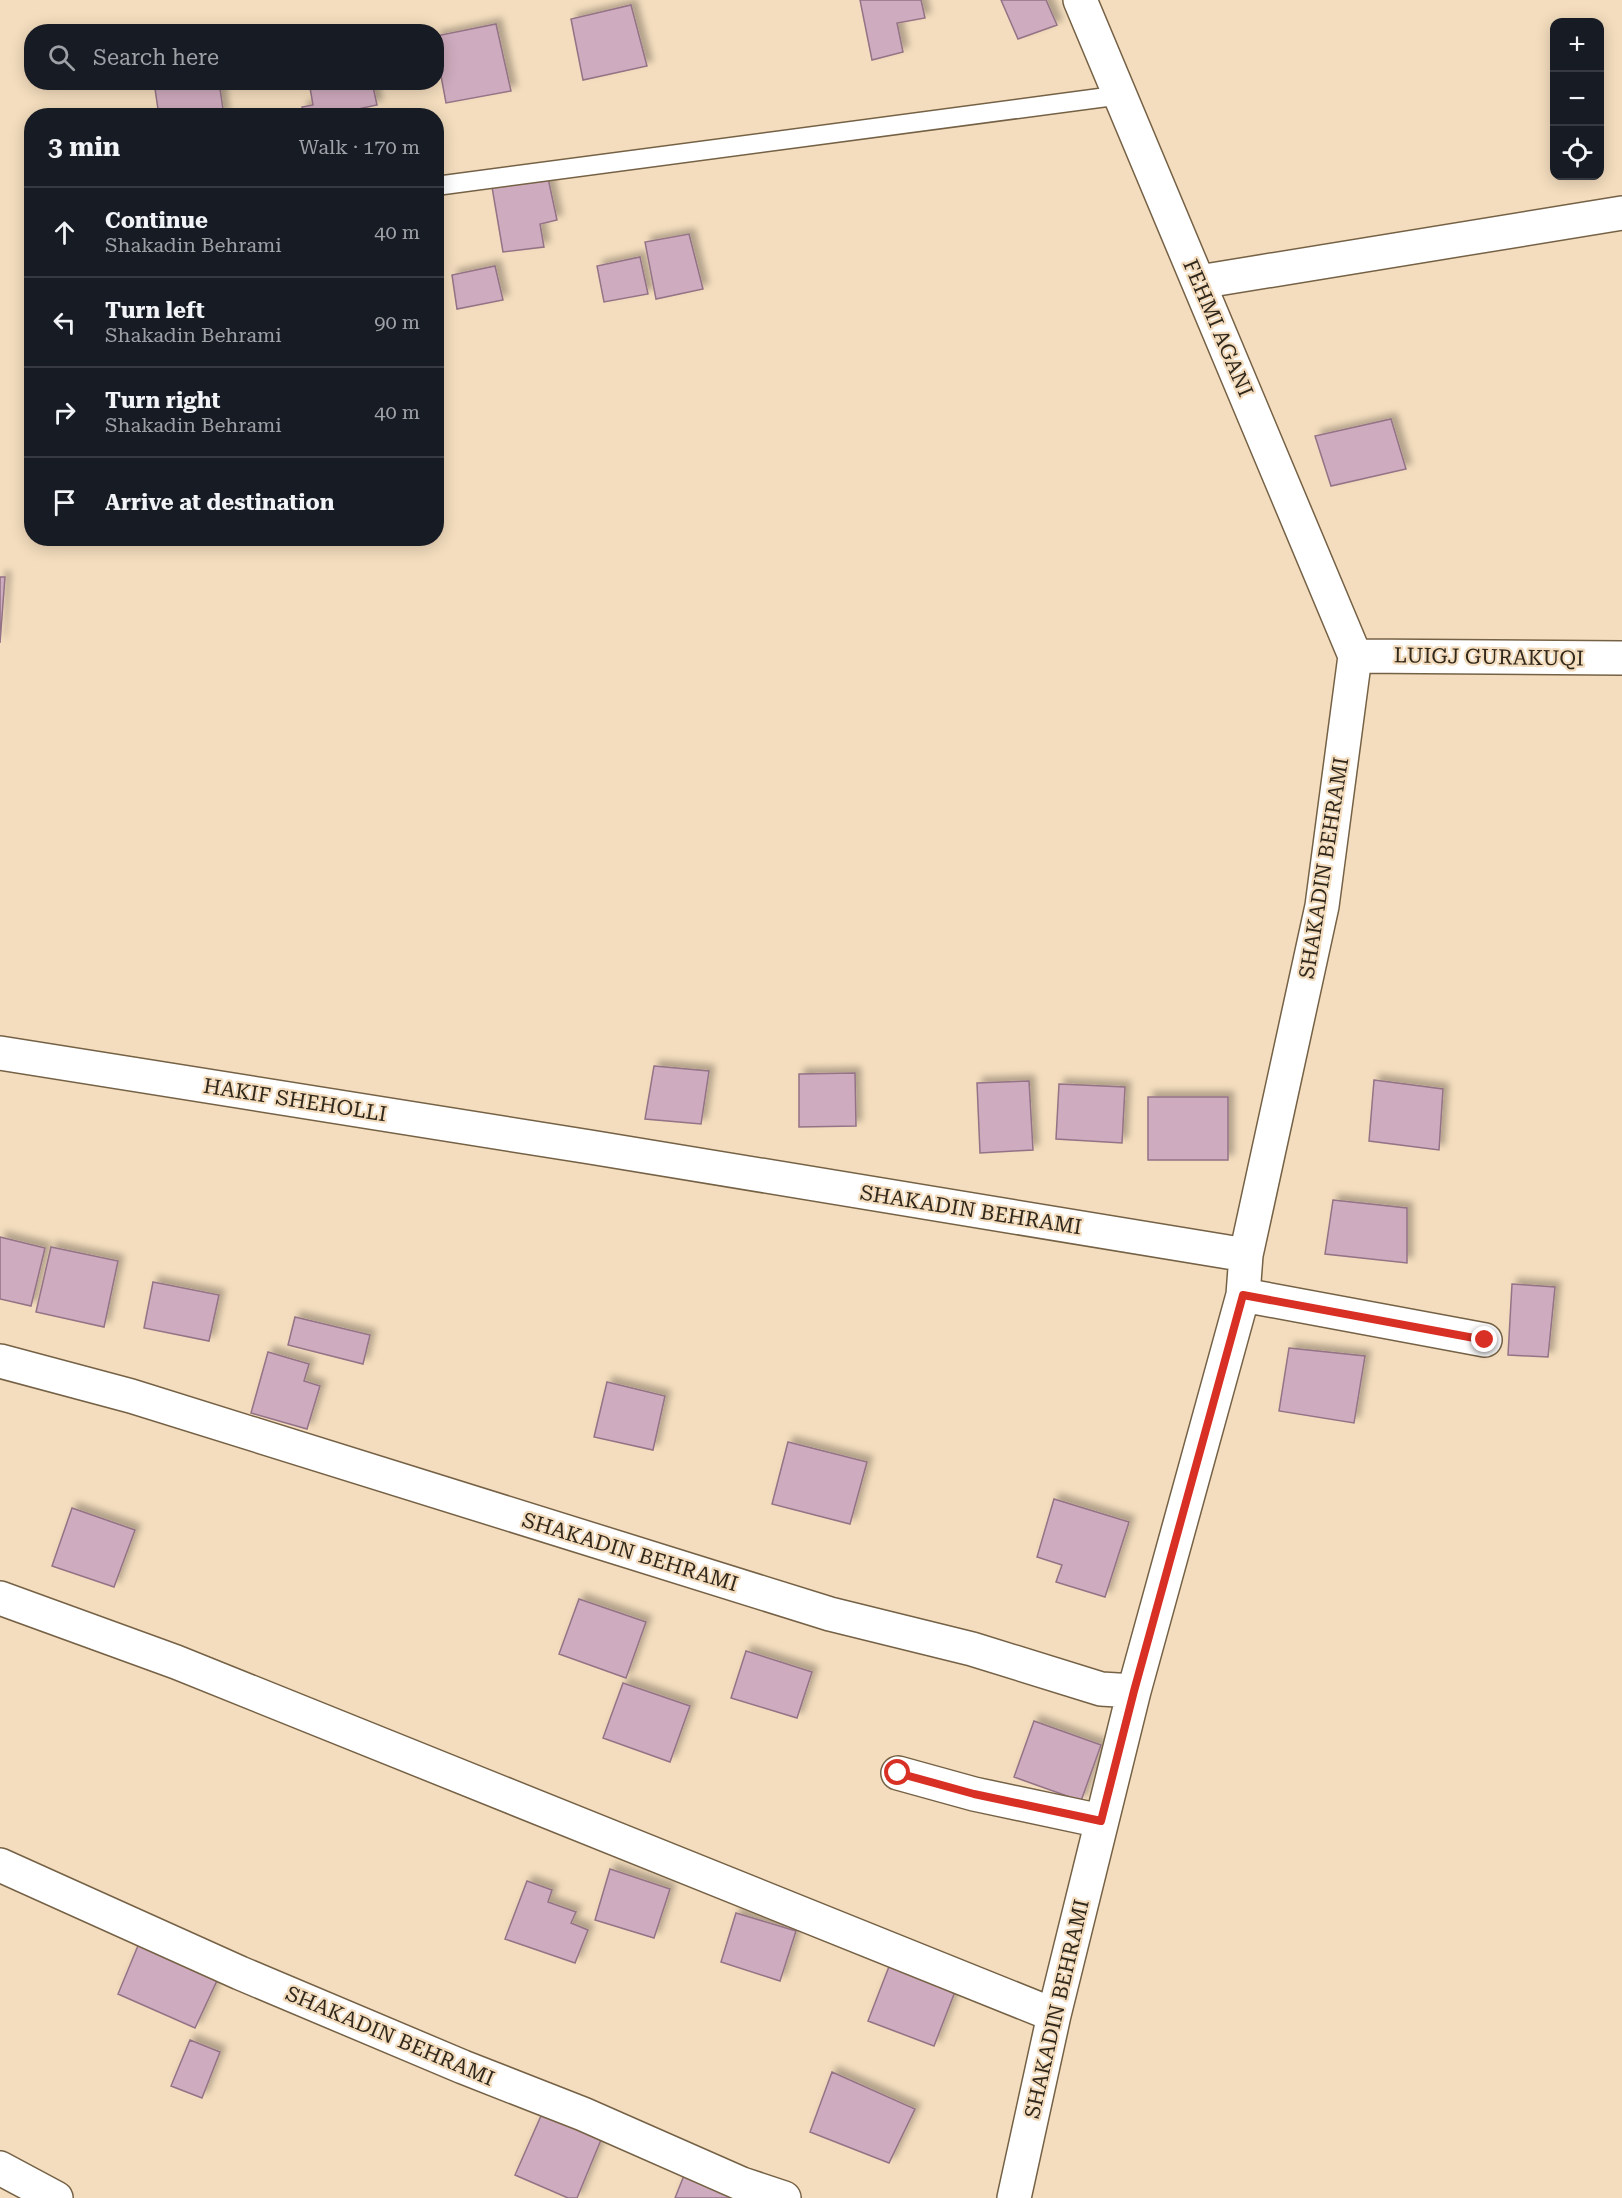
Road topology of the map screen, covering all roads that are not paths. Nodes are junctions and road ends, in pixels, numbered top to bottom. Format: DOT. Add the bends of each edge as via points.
graph roads {
  1 [pos="1080,0"];
  2 [pos="1122,95"];
  3 [pos="444,185"];
  4 [pos="1622,213"];
  5 [pos="1199,282"];
  6 [pos="1355,656"];
  7 [pos="1622,658"];
  8 [pos="0,1053"];
  9 [pos="590,1147"];
  10 [pos="1246,1255"];
  11 [pos="1243,1295"];
  12 [pos="1485,1340"];
  13 [pos="0,1360"];
  14 [pos="0,1598"];
  15 [pos="1134,1691"];
  16 [pos="898,1773"];
  17 [pos="1101,1821"];
  18 [pos="0,1865"];
  19 [pos="1054,2015"];
  20 [pos="0,2168"];
  21 [pos="56,2198"];
  22 [pos="784,2198"];
  23 [pos="1014,2198"];
  1 -- 2 [label="street, FEHMI AGANI"];
  2 -- 3 [label="lane"];
  2 -- 5 [label="street, FEHMI AGANI"];
  4 -- 5 [label="street"];
  5 -- 6 [label="street, FEHMI AGANI"];
  6 -- 7 [label="street, LUIGJ GURAKUQI"];
  6 -- 10 [label="street, SHAKADIN BEHRAMI" via="1322,906"];
  8 -- 9 [label="street, HAKIF SHEHOLLI"];
  9 -- 10 [label="street, SHAKADIN BEHRAMI"];
  10 -- 11 [label="street, SHAKADIN BEHRAMI"];
  11 -- 12 [label="street"];
  11 -- 15 [label="street, SHAKADIN BEHRAMI"];
  13 -- 15 [label="street, SHAKADIN BEHRAMI" via="131,1396 830,1614 972,1649 1101,1689"];
  14 -- 19 [label="street" via="176,1662"];
  15 -- 17 [label="street, SHAKADIN BEHRAMI"];
  16 -- 17 [label="street"];
  17 -- 19 [label="street, SHAKADIN BEHRAMI"];
  18 -- 22 [label="street, SHAKADIN BEHRAMI" via="261,1982 742,2184"];
  19 -- 23 [label="street, SHAKADIN BEHRAMI"];
  20 -- 21 [label="street"];
}
